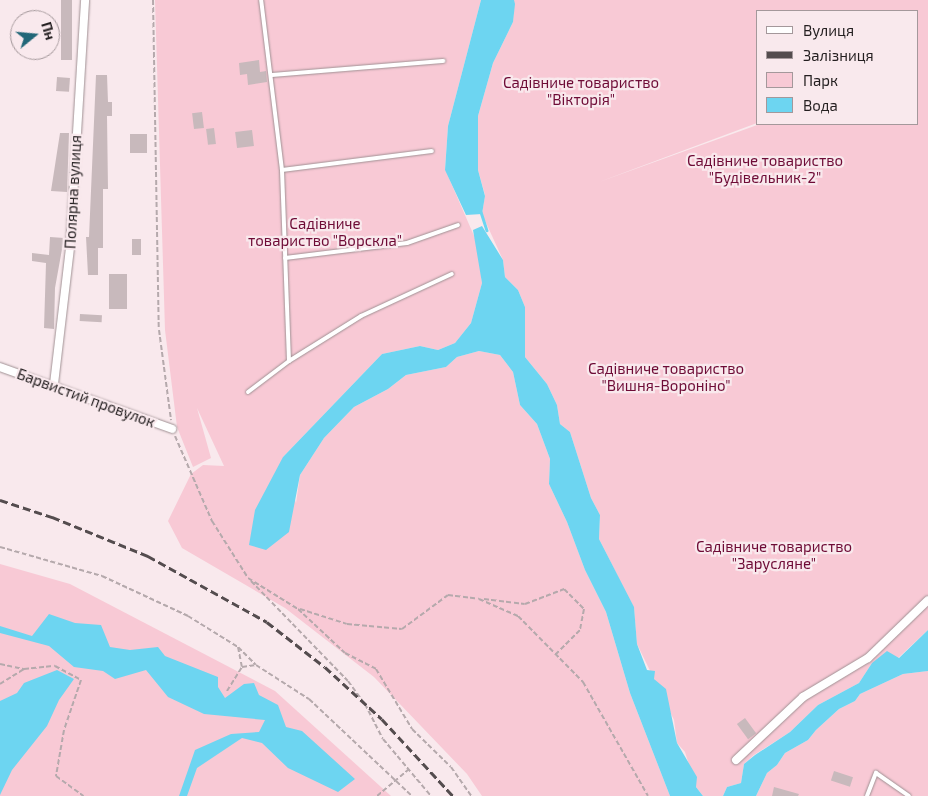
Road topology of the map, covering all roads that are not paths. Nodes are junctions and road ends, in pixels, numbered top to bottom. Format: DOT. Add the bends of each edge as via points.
graph roads {
  1 [pos="85,0"];
  2 [pos="261,0"];
  3 [pos="443,61"];
  4 [pos="271,75"];
  5 [pos="432,151"];
  6 [pos="282,170"];
  7 [pos="458,225"];
  8 [pos="285,258"];
  9 [pos="452,274"];
  10 [pos="289,361"];
  11 [pos="0,367"];
  12 [pos="54,384"];
  13 [pos="248,392"];
  14 [pos="172,429"];
  15 [pos="928,600"];
  16 [pos="736,760"];
  17 [pos="867,796"];
  18 [pos="910,796"];
  1 -- 12 [label="street, Полярна вулиця" via="70,247"];
  2 -- 4 [label="lane"];
  3 -- 4 [label="lane"];
  4 -- 6 [label="lane"];
  5 -- 6 [label="lane"];
  6 -- 8 [label="lane"];
  7 -- 8 [label="lane" via="407,243"];
  8 -- 10 [label="lane"];
  9 -- 10 [label="lane" via="361,316"];
  10 -- 13 [label="lane"];
  11 -- 12 [label="street, Барвистий провулок"];
  12 -- 14 [label="street, Барвистий провулок" via="148,423"];
  15 -- 16 [label="street" via="868,658 803,697"];
  17 -- 18 [label="lane" via="876,773"];
}
